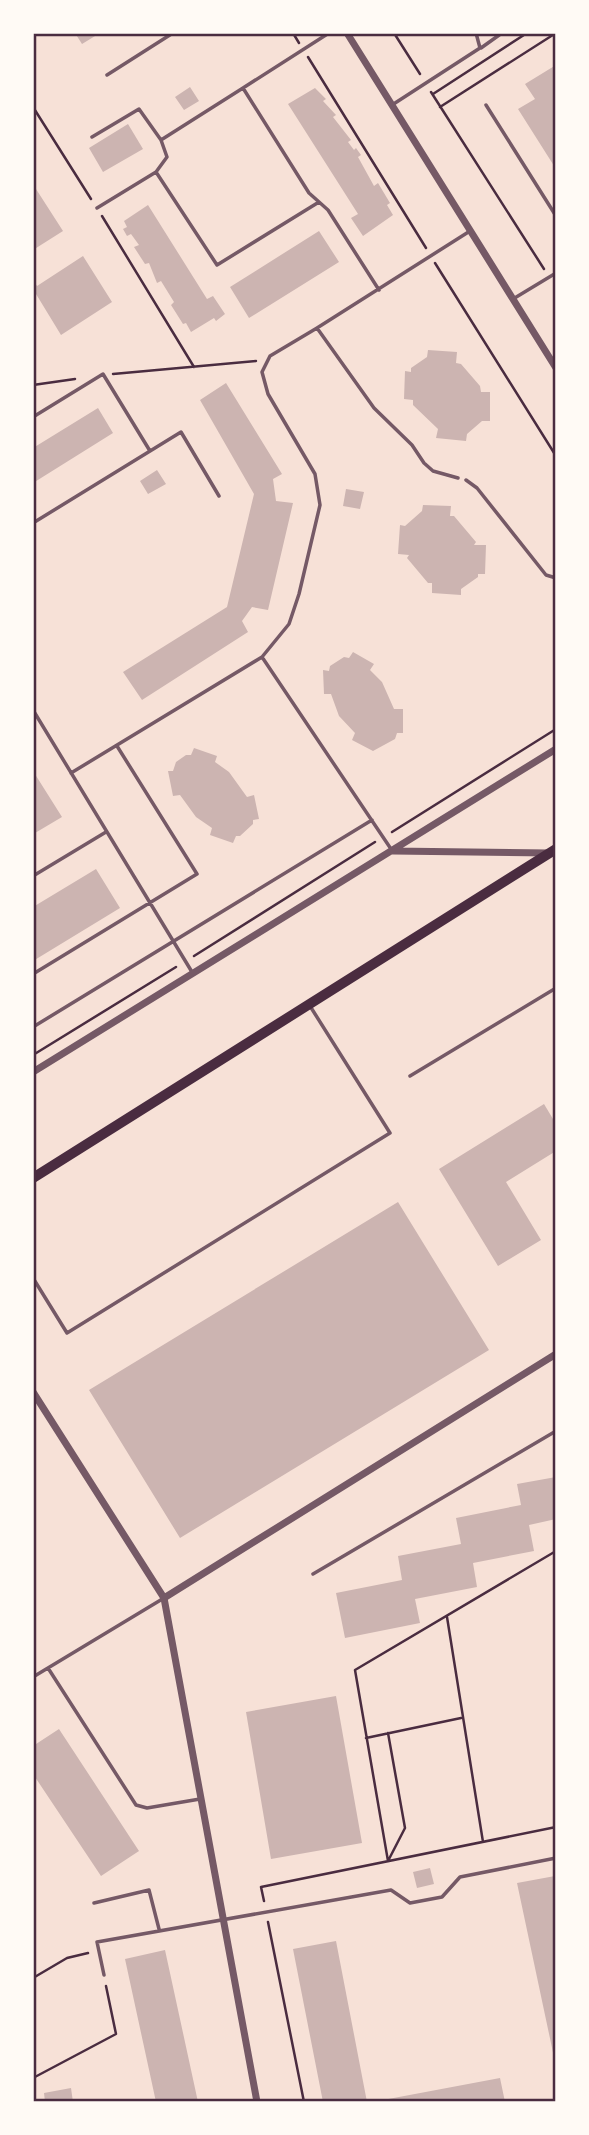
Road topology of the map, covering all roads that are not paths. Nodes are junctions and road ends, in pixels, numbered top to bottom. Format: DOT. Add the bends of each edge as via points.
graph roads {
  1 [pos="173,33"];
  2 [pos="330,33"];
  3 [pos="347,33"];
  4 [pos="476,33"];
  5 [pos="502,33"];
  6 [pos="480,48"];
  7 [pos="107,75"];
  8 [pos="243,88"];
  9 [pos="392,105"];
  10 [pos="486,105"];
  11 [pos="92,137"];
  12 [pos="161,140"];
  13 [pos="156,172"];
  14 [pos="319,202"];
  15 [pos="97,208"];
  16 [pos="556,216"];
  17 [pos="470,231"];
  18 [pos="556,273"];
  19 [pos="379,290"];
  20 [pos="513,299"];
  21 [pos="317,328"];
  22 [pos="554,362"];
  23 [pos="33,417"];
  24 [pos="150,451"];
  25 [pos="458,478"];
  26 [pos="467,480"];
  27 [pos="219,496"];
  28 [pos="33,523"];
  29 [pos="556,578"];
  30 [pos="262,657"];
  31 [pos="33,710"];
  32 [pos="117,746"];
  33 [pos="556,749"];
  34 [pos="71,773"];
  35 [pos="372,820"];
  36 [pos="106,832"];
  37 [pos="392,851"];
  38 [pos="553,851"];
  39 [pos="33,876"];
  40 [pos="150,903"];
  41 [pos="173,941"];
  42 [pos="33,974"];
  43 [pos="193,974"];
  44 [pos="556,988"];
  45 [pos="310,1006"];
  46 [pos="33,1027"];
  47 [pos="33,1072"];
  48 [pos="410,1076"];
  49 [pos="33,1178"];
  50 [pos="33,1278"];
  51 [pos="556,1354"];
  52 [pos="33,1392"];
  53 [pos="556,1431"];
  54 [pos="313,1574"];
  55 [pos="164,1598"];
  56 [pos="48,1668"];
  57 [pos="33,1677"];
  58 [pos="200,1798"];
  59 [pos="556,1858"];
  60 [pos="94,1903"];
  61 [pos="222,1922"];
  62 [pos="159,1929"];
  63 [pos="104,1975"];
  64 [pos="257,2102"];
  1 -- 7 [label="lane"];
  2 -- 8 [label="lane"];
  3 -- 9 [label="street"];
  4 -- 6 [label="lane"];
  5 -- 6 [label="lane"];
  6 -- 9 [label="lane"];
  8 -- 12 [label="lane"];
  8 -- 14 [label="lane"];
  9 -- 17 [label="street"];
  10 -- 16 [label="lane"];
  11 -- 12 [label="lane" via="139,109"];
  12 -- 13 [label="lane" via="167,157"];
  13 -- 14 [label="lane" via="217,265"];
  13 -- 15 [label="lane"];
  14 -- 19 [label="lane"];
  17 -- 19 [label="lane"];
  17 -- 20 [label="street"];
  18 -- 20 [label="lane"];
  19 -- 21 [label="lane"];
  20 -- 22 [label="street"];
  21 -- 25 [label="lane" via="374,408 424,463 433,471"];
  21 -- 30 [label="lane" via="269,359 262,372 268,394 315,474 320,505 289,624"];
  23 -- 24 [label="lane" via="103,374"];
  24 -- 27 [label="lane" via="181,432"];
  24 -- 28 [label="lane"];
  26 -- 29 [label="lane" via="546,575"];
  30 -- 32 [label="lane"];
  30 -- 35 [label="lane"];
  31 -- 34 [label="lane"];
  32 -- 34 [label="lane"];
  32 -- 40 [label="lane" via="197,874"];
  33 -- 37 [label="street"];
  34 -- 36 [label="lane"];
  35 -- 37 [label="lane"];
  35 -- 41 [label="lane"];
  36 -- 39 [label="lane"];
  36 -- 40 [label="lane"];
  37 -- 38 [label="street"];
  37 -- 43 [label="street"];
  38 -- 45 [label="main road"];
  40 -- 41 [label="lane"];
  40 -- 42 [label="lane"];
  41 -- 43 [label="lane"];
  41 -- 46 [label="lane"];
  43 -- 47 [label="street"];
  44 -- 48 [label="lane"];
  45 -- 49 [label="main road"];
  45 -- 50 [label="lane" via="390,1133 67,1334"];
  51 -- 55 [label="street"];
  52 -- 55 [label="street"];
  53 -- 54 [label="lane"];
  55 -- 56 [label="lane"];
  55 -- 58 [label="street"];
  56 -- 57 [label="lane"];
  56 -- 58 [label="lane" via="136,1805 147,1808"];
  58 -- 61 [label="street"];
  59 -- 61 [label="lane" via="460,1877 442,1897 432,1899 410,1903 391,1889"];
  60 -- 62 [label="lane" via="149,1890"];
  61 -- 62 [label="lane"];
  61 -- 64 [label="street"];
  62 -- 63 [label="lane" via="97,1942"];
}
